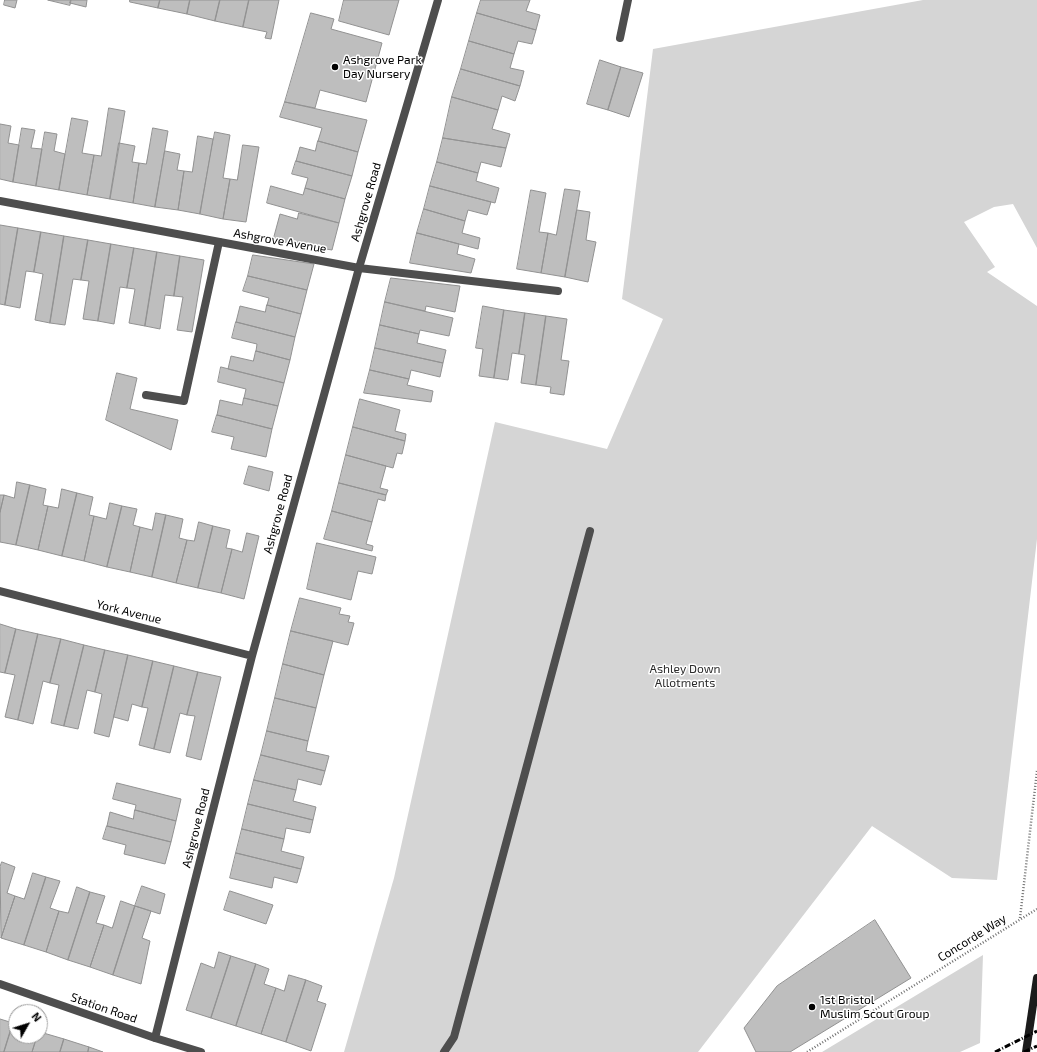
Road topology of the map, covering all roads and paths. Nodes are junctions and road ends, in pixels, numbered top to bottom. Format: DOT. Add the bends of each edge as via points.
graph roads {
  1 [pos="438,0"];
  2 [pos="628,0"];
  3 [pos="620,38"];
  4 [pos="0,201"];
  5 [pos="219,242"];
  6 [pos="359,268"];
  7 [pos="558,291"];
  8 [pos="146,395"];
  9 [pos="590,531"];
  10 [pos="0,591"];
  11 [pos="252,656"];
  12 [pos="1037,771"];
  13 [pos="1037,909"];
  14 [pos="1020,918"];
  15 [pos="1037,978"];
  16 [pos="0,984"];
  17 [pos="155,1038"];
  18 [pos="201,1052"];
  19 [pos="444,1052"];
  20 [pos="807,1052"];
  21 [pos="1026,1052"];
  1 -- 6 [label="street, Ashgrove Road"];
  2 -- 3 [label="street"];
  4 -- 5 [label="street, Ashgrove Avenue"];
  5 -- 6 [label="street, Ashgrove Avenue"];
  5 -- 8 [label="street" via="184,401"];
  6 -- 7 [label="street, Ashgrove Avenue"];
  6 -- 11 [label="street, Ashgrove Road"];
  9 -- 19 [label="street" via="454,1037"];
  10 -- 11 [label="street, York Avenue"];
  11 -- 17 [label="street, Ashgrove Road"];
  12 -- 14 [label="path, Concorde Way"];
  13 -- 14 [label="path"];
  14 -- 20 [label="path, Concorde Way"];
  15 -- 21 [label="main road"];
  16 -- 17 [label="street, Station Road"];
  17 -- 18 [label="street, Station Road"];
}
